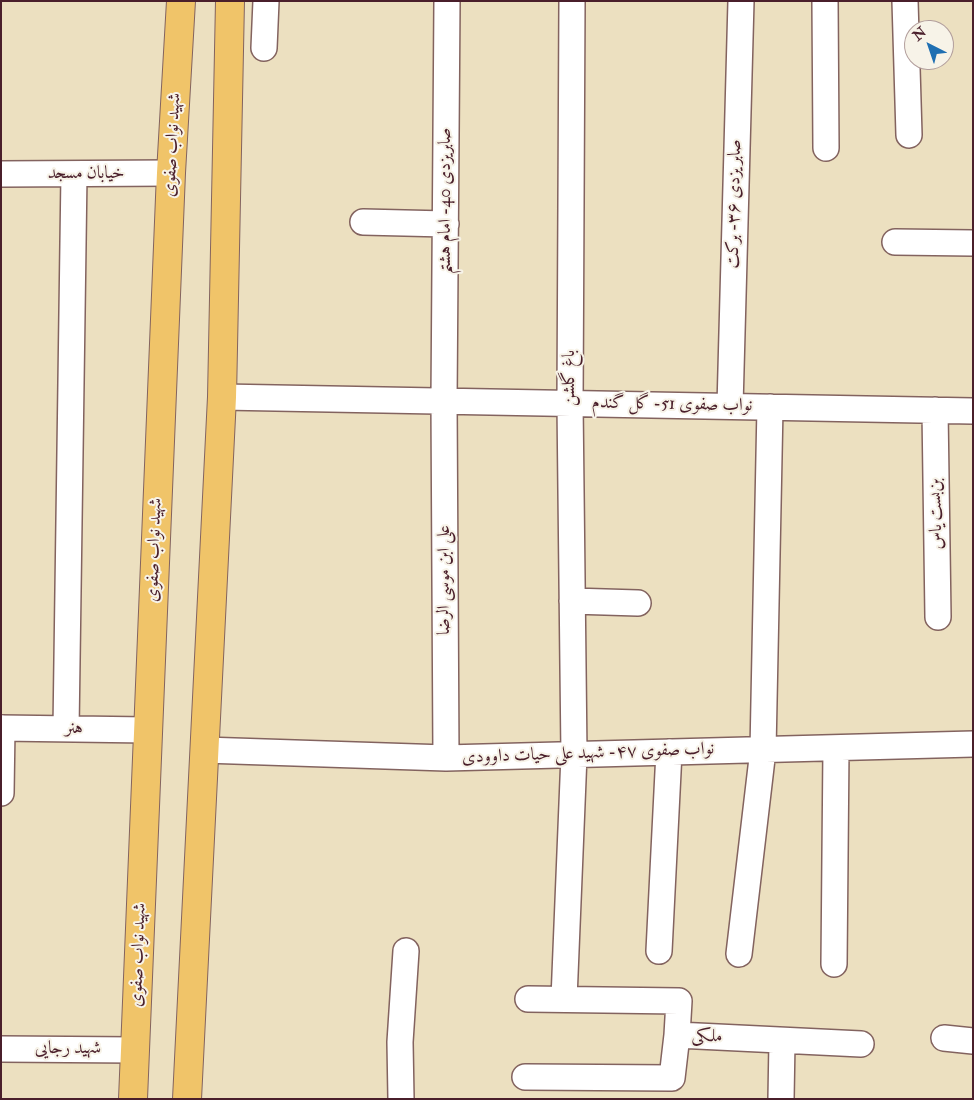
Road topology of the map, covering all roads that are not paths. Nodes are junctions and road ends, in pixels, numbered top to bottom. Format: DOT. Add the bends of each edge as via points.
graph roads {
  1 [pos="181,1"];
  2 [pos="230,1"];
  3 [pos="266,1"];
  4 [pos="447,1"];
  5 [pos="572,1"];
  6 [pos="741,1"];
  7 [pos="824,1"];
  8 [pos="905,1"];
  9 [pos="264,48"];
  10 [pos="909,134"];
  11 [pos="826,148"];
  12 [pos="172,173"];
  13 [pos="1,174"];
  14 [pos="74,174"];
  15 [pos="362,222"];
  16 [pos="446,224"];
  17 [pos="896,242"];
  18 [pos="973,243"];
  19 [pos="222,397"];
  20 [pos="444,401"];
  21 [pos="570,403"];
  22 [pos="730,406"];
  23 [pos="770,407"];
  24 [pos="935,410"];
  25 [pos="973,411"];
  26 [pos="572,602"];
  27 [pos="638,603"];
  28 [pos="938,617"];
  29 [pos="2,728"];
  30 [pos="66,729"];
  31 [pos="148,730"];
  32 [pos="973,744"];
  33 [pos="836,748"];
  34 [pos="204,750"];
  35 [pos="763,750"];
  36 [pos="669,752"];
  37 [pos="574,755"];
  38 [pos="446,758"];
  39 [pos="1,793"];
  40 [pos="406,951"];
  41 [pos="659,951"];
  42 [pos="739,954"];
  43 [pos="834,964"];
  44 [pos="528,999"];
  45 [pos="564,999"];
  46 [pos="678,1035"];
  47 [pos="944,1038"];
  48 [pos="782,1041"];
  49 [pos="973,1041"];
  50 [pos="861,1044"];
  51 [pos="1,1049"];
  52 [pos="135,1050"];
  53 [pos="525,1077"];
  54 [pos="132,1099"];
  55 [pos="187,1099"];
  56 [pos="401,1099"];
  57 [pos="781,1099"];
  1 -- 12 [label="main road, شهید نواب صفوی"];
  2 -- 19 [label="main road"];
  3 -- 9 [label="street"];
  4 -- 16 [label="street, صابریزدی 40- امام هشتم"];
  5 -- 21 [label="street, باغ گلشن"];
  6 -- 22 [label="street, صابر یزدی ۳۶- برکت"];
  7 -- 11 [label="street"];
  8 -- 10 [label="street"];
  12 -- 14 [label="street, خیابان مسجد"];
  12 -- 31 [label="main road, شهید نواب صفوی"];
  13 -- 14 [label="street, خیابان مسجد"];
  14 -- 30 [label="street"];
  15 -- 16 [label="street"];
  16 -- 20 [label="street, صابریزدی 40- امام هشتم"];
  17 -- 18 [label="street"];
  19 -- 20 [label="street, نواب صفوی 51- گل گندم"];
  19 -- 34 [label="main road"];
  20 -- 21 [label="street, نواب صفوی 51- گل گندم"];
  20 -- 38 [label="street, علی ابن موسی الرضا"];
  21 -- 22 [label="street, نواب صفوی 51- گل گندم"];
  21 -- 26 [label="street, باغ گلشن"];
  22 -- 23 [label="street, نواب صفوی 51- گل گندم"];
  23 -- 24 [label="street, نواب صفوی 51- گل گندم"];
  23 -- 35 [label="street"];
  24 -- 25 [label="street, نواب صفوی 51- گل گندم"];
  24 -- 28 [label="street, بن‌بست یاس"];
  26 -- 27 [label="street"];
  26 -- 37 [label="street, باغ گلشن"];
  29 -- 30 [label="street, هنر"];
  29 -- 39 [label="street"];
  30 -- 31 [label="street, هنر"];
  31 -- 52 [label="main road, شهید نواب صفوی"];
  32 -- 33 [label="street, نواب صفوی ۴۷- شهید علی حیات داوودی"];
  33 -- 35 [label="street, نواب صفوی ۴۷- شهید علی حیات داوودی"];
  33 -- 43 [label="street"];
  34 -- 38 [label="street, نواب صفوی ۴۷- شهید علی حیات داوودی"];
  34 -- 55 [label="main road"];
  35 -- 36 [label="street, نواب صفوی ۴۷- شهید علی حیات داوودی"];
  35 -- 42 [label="street"];
  36 -- 37 [label="street, نواب صفوی ۴۷- شهید علی حیات داوودی"];
  36 -- 41 [label="street"];
  37 -- 38 [label="street, نواب صفوی ۴۷- شهید علی حیات داوودی"];
  37 -- 45 [label="street, باغ گلشن"];
  40 -- 56 [label="street" via="400,1042"];
  44 -- 45 [label="street, ملکی"];
  45 -- 46 [label="street, ملکی" via="679,1001"];
  46 -- 48 [label="street, ملکی"];
  46 -- 53 [label="street" via="672,1078"];
  47 -- 49 [label="street"];
  48 -- 50 [label="street, ملکی"];
  48 -- 57 [label="street"];
  51 -- 52 [label="street, شهید رجایی"];
  52 -- 54 [label="main road, شهید نواب صفوی"];
}
